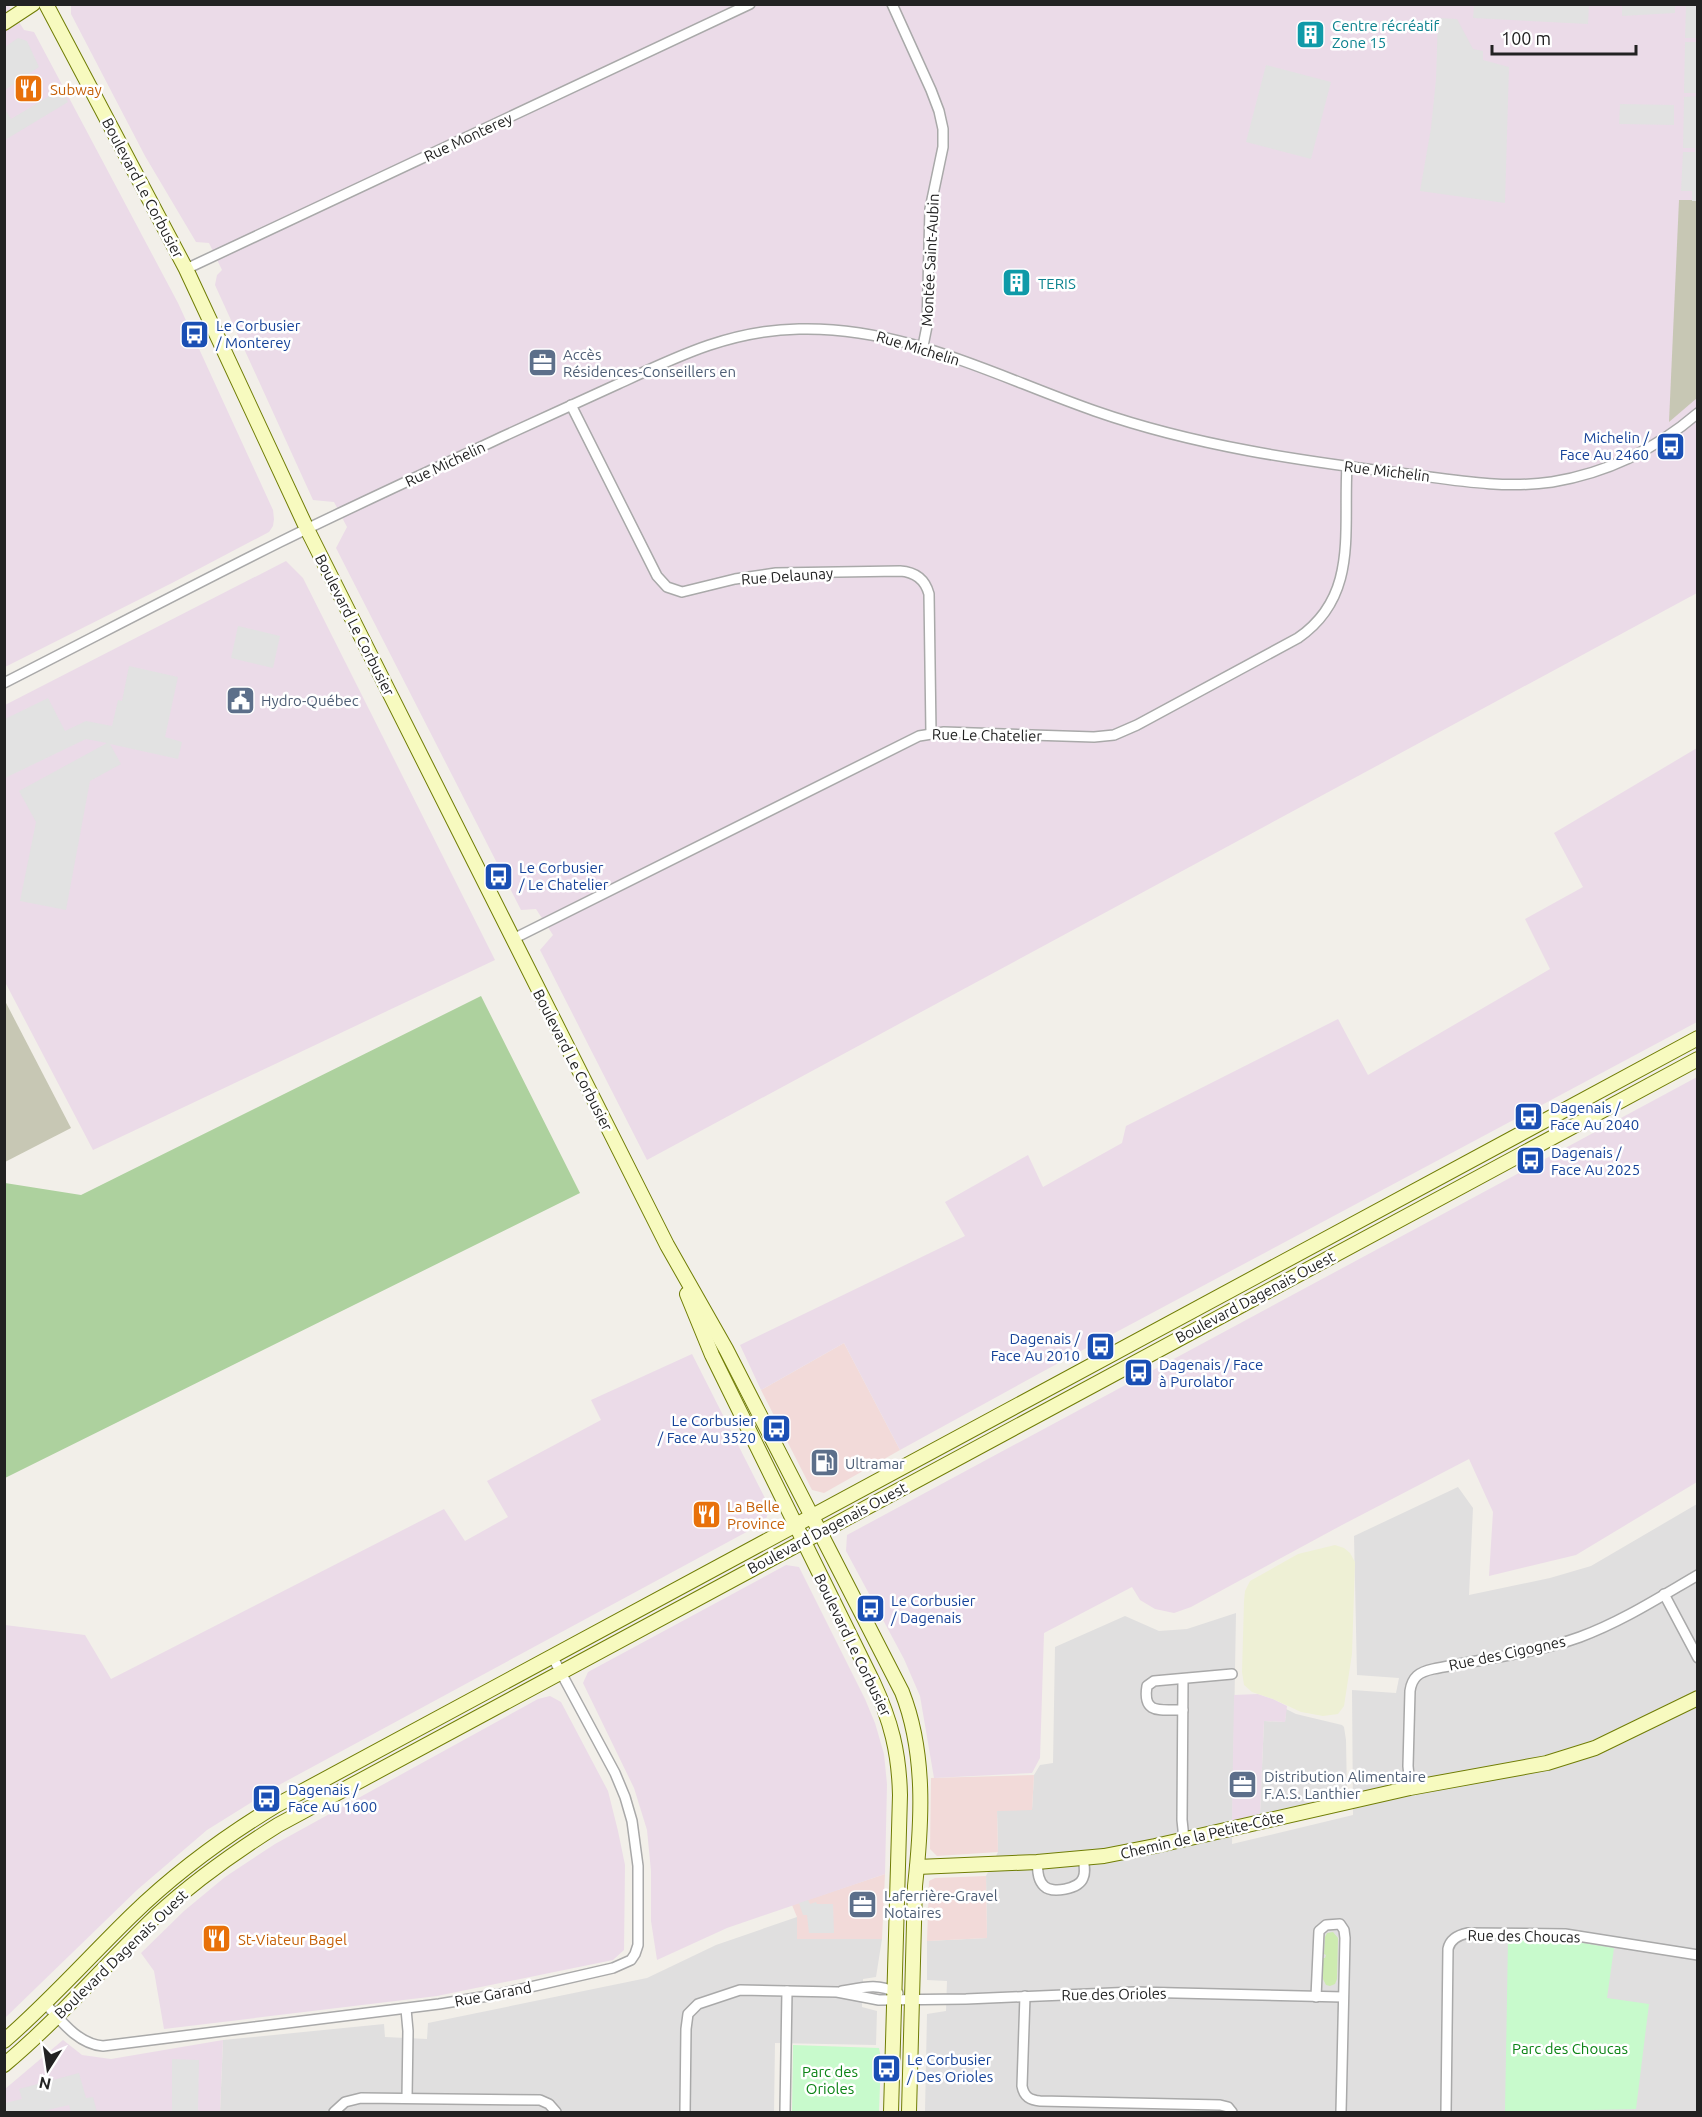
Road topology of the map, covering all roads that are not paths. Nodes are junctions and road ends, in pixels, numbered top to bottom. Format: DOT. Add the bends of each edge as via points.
graph roads {
  1 [pos="33,4"];
  2 [pos="46,4"];
  3 [pos="750,4"];
  4 [pos="892,4"];
  5 [pos="4,23"];
  6 [pos="186,269"];
  7 [pos="922,346"];
  8 [pos="571,405"];
  9 [pos="1698,413"];
  10 [pos="1347,466"];
  11 [pos="307,529"];
  12 [pos="4,683"];
  13 [pos="931,733"];
  14 [pos="513,939"];
  15 [pos="1698,1038"];
  16 [pos="1698,1059"];
  17 [pos="667,1245"];
  18 [pos="811,1516"];
  19 [pos="796,1525"];
  20 [pos="820,1532"];
  21 [pos="803,1541"];
  22 [pos="1698,1575"];
  23 [pos="1664,1594"];
  24 [pos="552,1656"];
  25 [pos="1698,1658"];
  26 [pos="561,1672"];
  27 [pos="1232,1674"];
  28 [pos="1183,1679"];
  29 [pos="1698,1698"];
  30 [pos="1184,1710"];
  31 [pos="1410,1788"];
  32 [pos="1184,1839"];
  33 [pos="1083,1858"];
  34 [pos="1037,1862"];
  35 [pos="917,1867"];
  36 [pos="1698,1955"];
  37 [pos="787,1991"];
  38 [pos="894,1995"];
  39 [pos="1025,1996"];
  40 [pos="1316,1996"];
  41 [pos="1343,1997"];
  42 [pos="912,1998"];
  43 [pos="45,2003"];
  44 [pos="406,2009"];
  45 [pos="57,2017"];
  46 [pos="4,2041"];
  47 [pos="4,2065"];
  48 [pos="407,2098"];
  49 [pos="334,2112"];
  50 [pos="556,2112"];
  51 [pos="685,2112"];
  52 [pos="785,2112"];
  53 [pos="891,2112"];
  54 [pos="909,2112"];
  55 [pos="1232,2112"];
  56 [pos="1341,2112"];
  57 [pos="1446,2112"];
  1 -- 5 [label="street"];
  2 -- 6 [label="street, Boulevard Le Corbusier"];
  3 -- 6 [label="street, Rue Monterey"];
  4 -- 7 [label="street, Montée Saint-Aubin" via="934,97 943,129 930,209 927,326"];
  6 -- 11 [label="street, Boulevard Le Corbusier"];
  7 -- 8 [label="street, Rue Michelin" via="849,330 800,328 757,332 690,351"];
  7 -- 10 [label="street, Rue Michelin" via="1088,409 1147,427 1239,448"];
  8 -- 11 [label="street, Rue Michelin"];
  8 -- 13 [label="street, Rue Delaunay" via="657,576 671,589 686,591 746,577 787,573 902,571 919,577 929,594"];
  9 -- 10 [label="street, Rue Michelin" via="1664,440 1628,459 1550,482 1492,484"];
  10 -- 13 [label="street, Rue Le Chatelier" via="1341,581 1324,614 1298,638 1114,735 1087,738"];
  11 -- 12 [label="street, Rue Michelin"];
  11 -- 14 [label="street, Boulevard Le Corbusier"];
  13 -- 14 [label="street, Rue Le Chatelier"];
  14 -- 17 [label="street, Boulevard Le Corbusier"];
  15 -- 18 [label="street, Boulevard Dagenais Ouest"];
  16 -- 20 [label="street, Boulevard Dagenais Ouest"];
  17 -- 18 [label="street, Boulevard Le Corbusier" via="726,1349"];
  17 -- 19 [label="street, Boulevard Le Corbusier" via="712,1355"];
  18 -- 19 [label="street, Boulevard Dagenais Ouest"];
  18 -- 20 [label="street, Boulevard Le Corbusier"];
  19 -- 21 [label="street, Boulevard Le Corbusier"];
  19 -- 24 [label="street, Boulevard Dagenais Ouest"];
  20 -- 21 [label="street, Boulevard Dagenais Ouest"];
  20 -- 35 [label="street, Boulevard Le Corbusier" via="909,1709 919,1768"];
  21 -- 26 [label="street, Boulevard Dagenais Ouest"];
  21 -- 38 [label="street, Boulevard Le Corbusier" via="877,1691 897,1749 900,1796"];
  22 -- 23 [label="street, Rue des Cigognes"];
  23 -- 25 [label="street"];
  23 -- 31 [label="street, Rue des Cigognes" via="1579,1637 1428,1670 1416,1676 1410,1697"];
  24 -- 26 [label="street, Rue Garand"];
  24 -- 43 [label="street, Boulevard Dagenais Ouest" via="295,1795 231,1834 150,1898"];
  26 -- 44 [label="street, Rue Garand" via="615,1773 630,1814 638,1866 635,1954 627,1963 613,1968 500,1994"];
  26 -- 45 [label="street, Boulevard Dagenais Ouest" via="246,1845 162,1911"];
  27 -- 28 [label="street"];
  28 -- 30 [label="street"];
  28 -- 30 [label="street" via="1151,1682 1146,1692 1147,1703 1153,1709"];
  29 -- 31 [label="street, Chemin de la Petite-Côte" via="1606,1743 1563,1759"];
  30 -- 32 [label="street"];
  31 -- 32 [label="street, Chemin de la Petite-Côte"];
  32 -- 33 [label="street, Chemin de la Petite-Côte"];
  33 -- 34 [label="street, Chemin de la Petite-Côte"];
  33 -- 34 [label="street" via="1082,1880 1064,1889 1044,1886"];
  34 -- 35 [label="street, Chemin de la Petite-Côte"];
  35 -- 42 [label="street, Boulevard Le Corbusier"];
  36 -- 57 [label="street, Rue des Choucas" via="1565,1934 1457,1936 1448,1949"];
  37 -- 38 [label="street, Rue des Orioles" via="837,1992 881,1986"];
  37 -- 51 [label="street, Rue des Orioles" via="740,1990 692,2007 686,2021"];
  37 -- 52 [label="street"];
  38 -- 42 [label="street, Rue des Orioles"];
  38 -- 53 [label="street, Boulevard Le Corbusier"];
  39 -- 40 [label="street, Rue des Orioles" via="1135,1992"];
  39 -- 42 [label="street, Rue des Orioles"];
  39 -- 55 [label="street" via="1022,2086 1029,2098 1224,2105"];
  40 -- 41 [label="street, Rue des Orioles"];
  40 -- 41 [label="street" via="1319,1931 1323,1926 1336,1924 1345,1933"];
  41 -- 56 [label="street"];
  42 -- 54 [label="street, Boulevard Le Corbusier"];
  43 -- 45 [label="street, Rue Garand"];
  43 -- 46 [label="street, Boulevard Dagenais Ouest"];
  44 -- 45 [label="street, Rue Garand" via="103,2046 79,2037"];
  44 -- 48 [label="street"];
  45 -- 47 [label="street, Boulevard Dagenais Ouest"];
  48 -- 49 [label="street" via="352,2099"];
  48 -- 50 [label="street" via="540,2100"];
}
